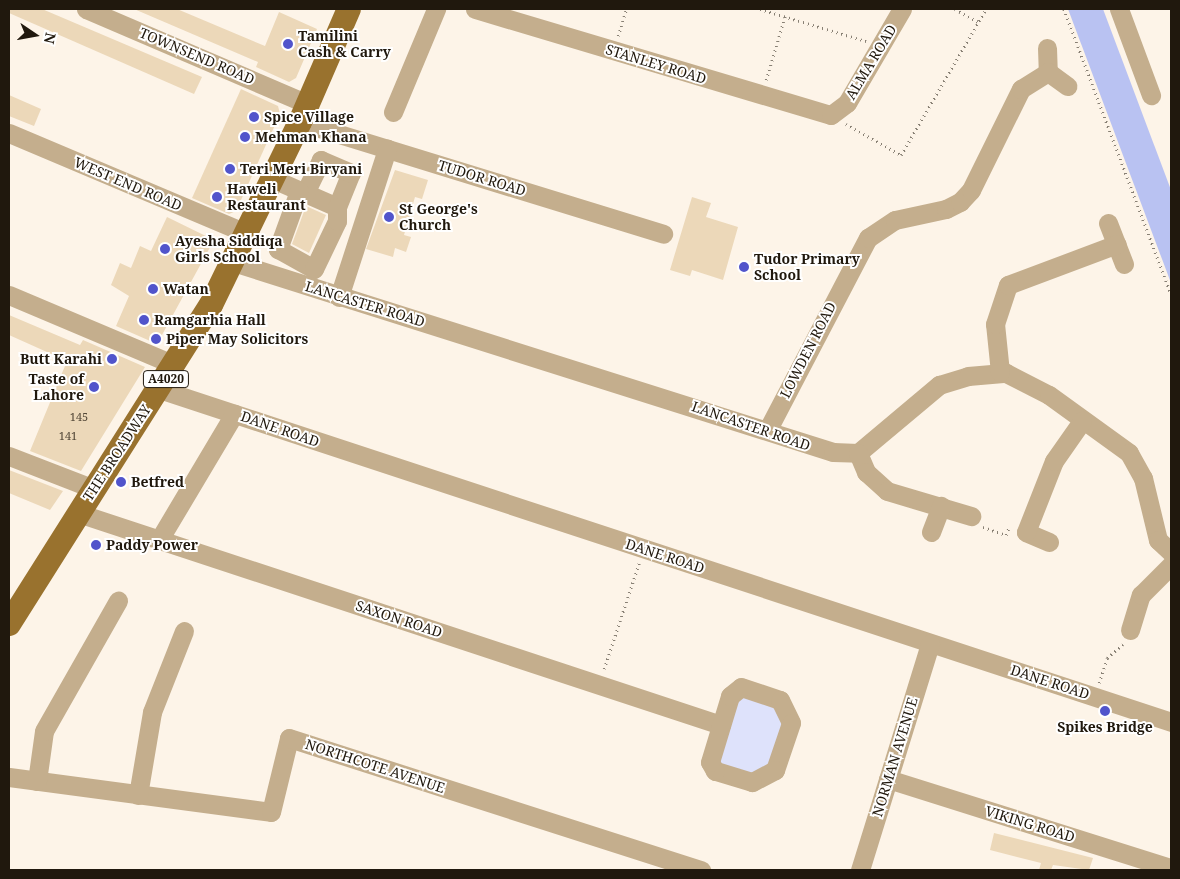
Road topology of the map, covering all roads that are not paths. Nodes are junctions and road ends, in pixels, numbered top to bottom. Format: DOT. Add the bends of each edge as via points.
graph roads {
  1 [pos="86,9"];
  2 [pos="349,9"];
  3 [pos="436,9"];
  4 [pos="476,9"];
  5 [pos="902,9"];
  6 [pos="1118,9"];
  7 [pos="1047,48"];
  8 [pos="1048,72"];
  9 [pos="1067,86"];
  10 [pos="1150,95"];
  11 [pos="393,112"];
  12 [pos="304,113"];
  13 [pos="837,114"];
  14 [pos="9,133"];
  15 [pos="388,149"];
  16 [pos="273,180"];
  17 [pos="302,192"];
  18 [pos="337,208"];
  19 [pos="1108,223"];
  20 [pos="248,234"];
  21 [pos="663,234"];
  22 [pos="1117,244"];
  23 [pos="233,262"];
  24 [pos="1124,264"];
  25 [pos="9,295"];
  26 [pos="339,297"];
  27 [pos="175,365"];
  28 [pos="1000,372"];
  29 [pos="160,388"];
  30 [pos="234,414"];
  31 [pos="1082,421"];
  32 [pos="768,429"];
  33 [pos="858,453"];
  34 [pos="9,456"];
  35 [pos="94,489"];
  36 [pos="941,506"];
  37 [pos="78,513"];
  38 [pos="971,516"];
  39 [pos="932,532"];
  40 [pos="159,540"];
  41 [pos="1050,542"];
  42 [pos="1171,552"];
  43 [pos="1171,565"];
  44 [pos="118,601"];
  45 [pos="10,618"];
  46 [pos="1130,630"];
  47 [pos="184,631"];
  48 [pos="930,644"];
  49 [pos="1171,722"];
  50 [pos="721,725"];
  51 [pos="9,777"];
  52 [pos="888,780"];
  53 [pos="37,781"];
  54 [pos="138,795"];
  55 [pos="1171,869"];
  56 [pos="701,870"];
  57 [pos="860,870"];
  1 -- 12 [label="street, TOWNSEND ROAD"];
  2 -- 12 [label="main road, THE BROADWAY / A4020"];
  3 -- 11 [label="street"];
  4 -- 13 [label="street, STANLEY ROAD" via="761,96 823,114"];
  5 -- 13 [label="street, ALMA ROAD"];
  6 -- 10 [label="street"];
  7 -- 8 [label="street"];
  8 -- 9 [label="street"];
  8 -- 32 [label="street, LOWDEN ROAD" via="1020,89 965,197 946,209 895,220 868,238"];
  12 -- 15 [label="street, TUDOR ROAD"];
  12 -- 16 [label="main road, THE BROADWAY / A4020"];
  14 -- 20 [label="street, WEST END ROAD"];
  15 -- 21 [label="street, TUDOR ROAD"];
  15 -- 26 [label="street"];
  16 -- 17 [label="street"];
  16 -- 20 [label="main road, THE BROADWAY / A4020"];
  17 -- 18 [label="street"];
  17 -- 18 [label="street" via="321,160 351,173"];
  17 -- 18 [label="street" via="278,249 314,268 337,221"];
  19 -- 22 [label="street"];
  20 -- 23 [label="main road, THE BROADWAY / A4020"];
  22 -- 24 [label="street"];
  22 -- 28 [label="street" via="1008,286 995,324"];
  23 -- 26 [label="street, LANCASTER ROAD"];
  23 -- 27 [label="main road, THE BROADWAY / A4020"];
  25 -- 27 [label="street"];
  26 -- 32 [label="street, LANCASTER ROAD"];
  27 -- 29 [label="main road, THE BROADWAY / A4020"];
  28 -- 31 [label="street" via="1024,379"];
  28 -- 33 [label="street" via="939,386"];
  29 -- 30 [label="street, DANE ROAD"];
  29 -- 35 [label="main road, THE BROADWAY / A4020"];
  30 -- 40 [label="street"];
  30 -- 48 [label="street, DANE ROAD"];
  31 -- 41 [label="street" via="1054,461 1018,530"];
  31 -- 42 [label="street" via="1129,453 1143,478 1158,540"];
  32 -- 33 [label="street, LANCASTER ROAD" via="806,447"];
  33 -- 36 [label="street" via="866,472 887,491"];
  34 -- 35 [label="street"];
  35 -- 37 [label="main road, THE BROADWAY / A4020"];
  36 -- 38 [label="street"];
  36 -- 39 [label="street"];
  37 -- 40 [label="street, SAXON ROAD"];
  37 -- 45 [label="main road, THE BROADWAY / A4020"];
  40 -- 50 [label="street, SAXON ROAD"];
  43 -- 46 [label="street" via="1141,595"];
  44 -- 53 [label="street" via="44,731"];
  47 -- 54 [label="street" via="152,712"];
  48 -- 49 [label="street, DANE ROAD"];
  48 -- 52 [label="street, NORMAN AVENUE"];
  50 -- 50 [label="street" via="737,688 780,700 791,723 775,770 748,782 712,769 710,762"];
  51 -- 53 [label="street, NORTHCOTE AVENUE"];
  52 -- 55 [label="street, VIKING ROAD"];
  52 -- 57 [label="street, NORMAN AVENUE"];
  53 -- 54 [label="street, NORTHCOTE AVENUE"];
  54 -- 56 [label="street, NORTHCOTE AVENUE" via="271,812 289,738"];
}
